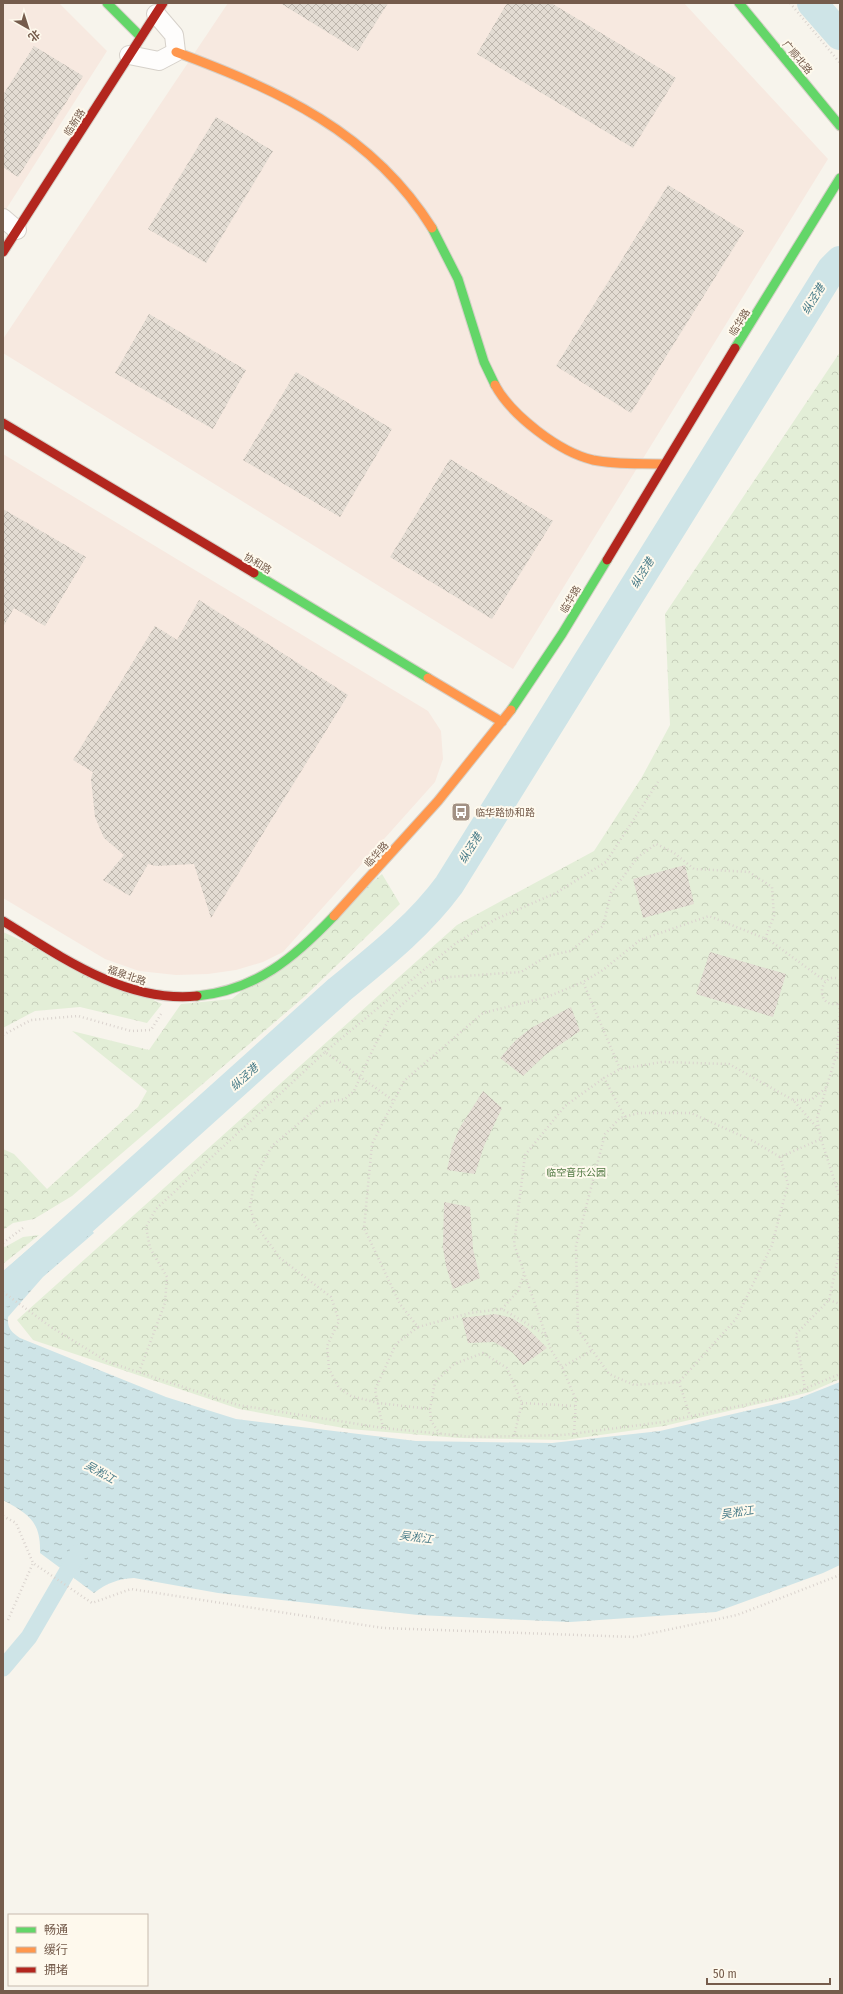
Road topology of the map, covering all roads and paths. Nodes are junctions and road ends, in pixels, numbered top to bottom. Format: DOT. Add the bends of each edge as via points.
graph roads {
  1 [pos="107,3"];
  2 [pos="739,3"];
  3 [pos="790,3"];
  4 [pos="160,8"];
  5 [pos="141,37"];
  6 [pos="176,52"];
  7 [pos="129,56"];
  8 [pos="840,64"];
  9 [pos="840,126"];
  10 [pos="840,178"];
  11 [pos="3,218"];
  12 [pos="17,230"];
  13 [pos="3,252"];
  14 [pos="3,423"];
  15 [pos="664,464"];
  16 [pos="502,722"];
  17 [pos="658,782"];
  18 [pos="3,922"];
  19 [pos="765,939"];
  20 [pos="839,978"];
  21 [pos="256,980"];
  22 [pos="582,982"];
  23 [pos="825,982"];
  24 [pos="173,996"];
  25 [pos="839,1004"];
  26 [pos="840,1011"];
  27 [pos="3,1035"];
  28 [pos="325,1052"];
  29 [pos="620,1069"];
  30 [pos="360,1078"];
  31 [pos="604,1078"];
  32 [pos="826,1088"];
  33 [pos="793,1100"];
  34 [pos="394,1101"];
  35 [pos="625,1117"];
  36 [pos="819,1130"];
  37 [pos="821,1139"];
  38 [pos="780,1157"];
  39 [pos="840,1198"];
  40 [pos="23,1228"];
  41 [pos="3,1243"];
  42 [pos="524,1274"];
  43 [pos="3,1292"];
  44 [pos="829,1300"];
  45 [pos="840,1304"];
  46 [pos="502,1308"];
  47 [pos="418,1327"];
  48 [pos="546,1335"];
  49 [pos="592,1351"];
  50 [pos="562,1367"];
  51 [pos="139,1372"];
  52 [pos="840,1374"];
  53 [pos="679,1382"];
  54 [pos="804,1388"];
  55 [pos="522,1402"];
  56 [pos="378,1403"];
  57 [pos="576,1406"];
  58 [pos="430,1409"];
  59 [pos="690,1416"];
  60 [pos="383,1428"];
  61 [pos="440,1434"];
  62 [pos="574,1434"];
  63 [pos="514,1436"];
  64 [pos="3,1516"];
  65 [pos="33,1563"];
  66 [pos="840,1575"];
  67 [pos="8,1620"];
  1 -- 5 [label="street"];
  2 -- 9 [label="street, 广顺北路"];
  3 -- 8 [label="path"];
  4 -- 5 [label="street, 临新路"];
  4 -- 6 [label="street" via="174,35"];
  5 -- 7 [label="street, 临新路"];
  6 -- 7 [label="street" via="158,61"];
  6 -- 15 [label="street" via="246,78 319,115 361,145 391,174 417,206 442,244 458,280 479,350 494,384 508,406 528,424 570,452 595,460"];
  7 -- 12 [label="street, 临新路"];
  10 -- 15 [label="street, 临华路"];
  11 -- 12 [label="street"];
  12 -- 13 [label="street, 临新路"];
  14 -- 16 [label="street, 协和路"];
  15 -- 16 [label="street, 临华路" via="565,629"];
  16 -- 21 [label="street, 临华路" via="416,827 322,930 289,960"];
  17 -- 28 [label="path" via="606,862 556,892 496,919 456,943"];
  18 -- 24 [label="street, 福泉北路" via="93,975 127,989"];
  19 -- 22 [label="path" via="709,916 640,940 603,970"];
  19 -- 23 [label="path"];
  19 -- 30 [label="path" via="774,916 772,886 749,872 694,869 673,852 656,844 638,857 611,893 603,926 570,951 547,956 521,972 449,977 428,983 393,1012"];
  20 -- 23 [label="path"];
  21 -- 24 [label="street, 福泉北路" via="213,995"];
  22 -- 29 [label="path"];
  22 -- 34 [label="path" via="547,997 483,1013 404,1081"];
  23 -- 25 [label="path" via="822,989 823,998 830,1004"];
  24 -- 27 [label="path" via="151,1030 131,1031 78,1016 31,1020"];
  25 -- 26 [label="path"];
  26 -- 32 [label="path" via="837,1054"];
  28 -- 30 [label="path"];
  28 -- 51 [label="path" via="156,1209 146,1227 150,1248 167,1277 165,1303"];
  29 -- 31 [label="path"];
  29 -- 33 [label="path" via="662,1062 729,1064"];
  30 -- 34 [label="path"];
  30 -- 56 [label="path" via="354,1091 345,1099 323,1103 272,1146 254,1177 250,1207 255,1224 280,1258 332,1297 339,1321 327,1346 329,1369 339,1388 351,1396"];
  31 -- 35 [label="path"];
  31 -- 42 [label="path" via="565,1106 525,1155 514,1244"];
  32 -- 33 [label="path" via="811,1100"];
  32 -- 36 [label="path" via="817,1118"];
  33 -- 36 [label="path"];
  34 -- 47 [label="path" via="372,1144 364,1228 400,1304"];
  35 -- 38 [label="path" via="639,1112 691,1113 753,1141"];
  35 -- 49 [label="path" via="620,1118 605,1134 576,1246 578,1330"];
  36 -- 37 [label="path"];
  37 -- 38 [label="path"];
  37 -- 39 [label="path"];
  38 -- 53 [label="path" via="788,1184 772,1245 736,1319"];
  39 -- 44 [label="path" via="839,1254"];
  40 -- 41 [label="path"];
  42 -- 46 [label="path" via="518,1291"];
  42 -- 48 [label="path"];
  43 -- 51 [label="path" via="51,1327 108,1362"];
  44 -- 45 [label="path"];
  44 -- 54 [label="path" via="796,1334"];
  46 -- 47 [label="path" via="470,1313"];
  46 -- 48 [label="path"];
  47 -- 56 [label="path" via="396,1344 375,1390"];
  48 -- 50 [label="path" via="551,1350"];
  49 -- 50 [label="path"];
  49 -- 53 [label="path" via="609,1374 634,1385"];
  50 -- 57 [label="path" via="576,1400"];
  51 -- 60 [label="path" via="238,1405"];
  52 -- 54 [label="path"];
  53 -- 59 [label="path"];
  54 -- 59 [label="path" via="787,1396"];
  55 -- 57 [label="path"];
  55 -- 58 [label="path" via="507,1368 483,1353 454,1364 435,1382"];
  55 -- 63 [label="path"];
  56 -- 58 [label="path"];
  56 -- 60 [label="path"];
  57 -- 62 [label="path"];
  58 -- 61 [label="path" via="431,1421"];
  59 -- 62 [label="path"];
  60 -- 61 [label="path"];
  61 -- 63 [label="path" via="473,1437"];
  62 -- 63 [label="path"];
  64 -- 65 [label="path" via="16,1522"];
  65 -- 66 [label="path" via="91,1602 131,1589 383,1628 634,1637 737,1615"];
  65 -- 67 [label="path"];
}
